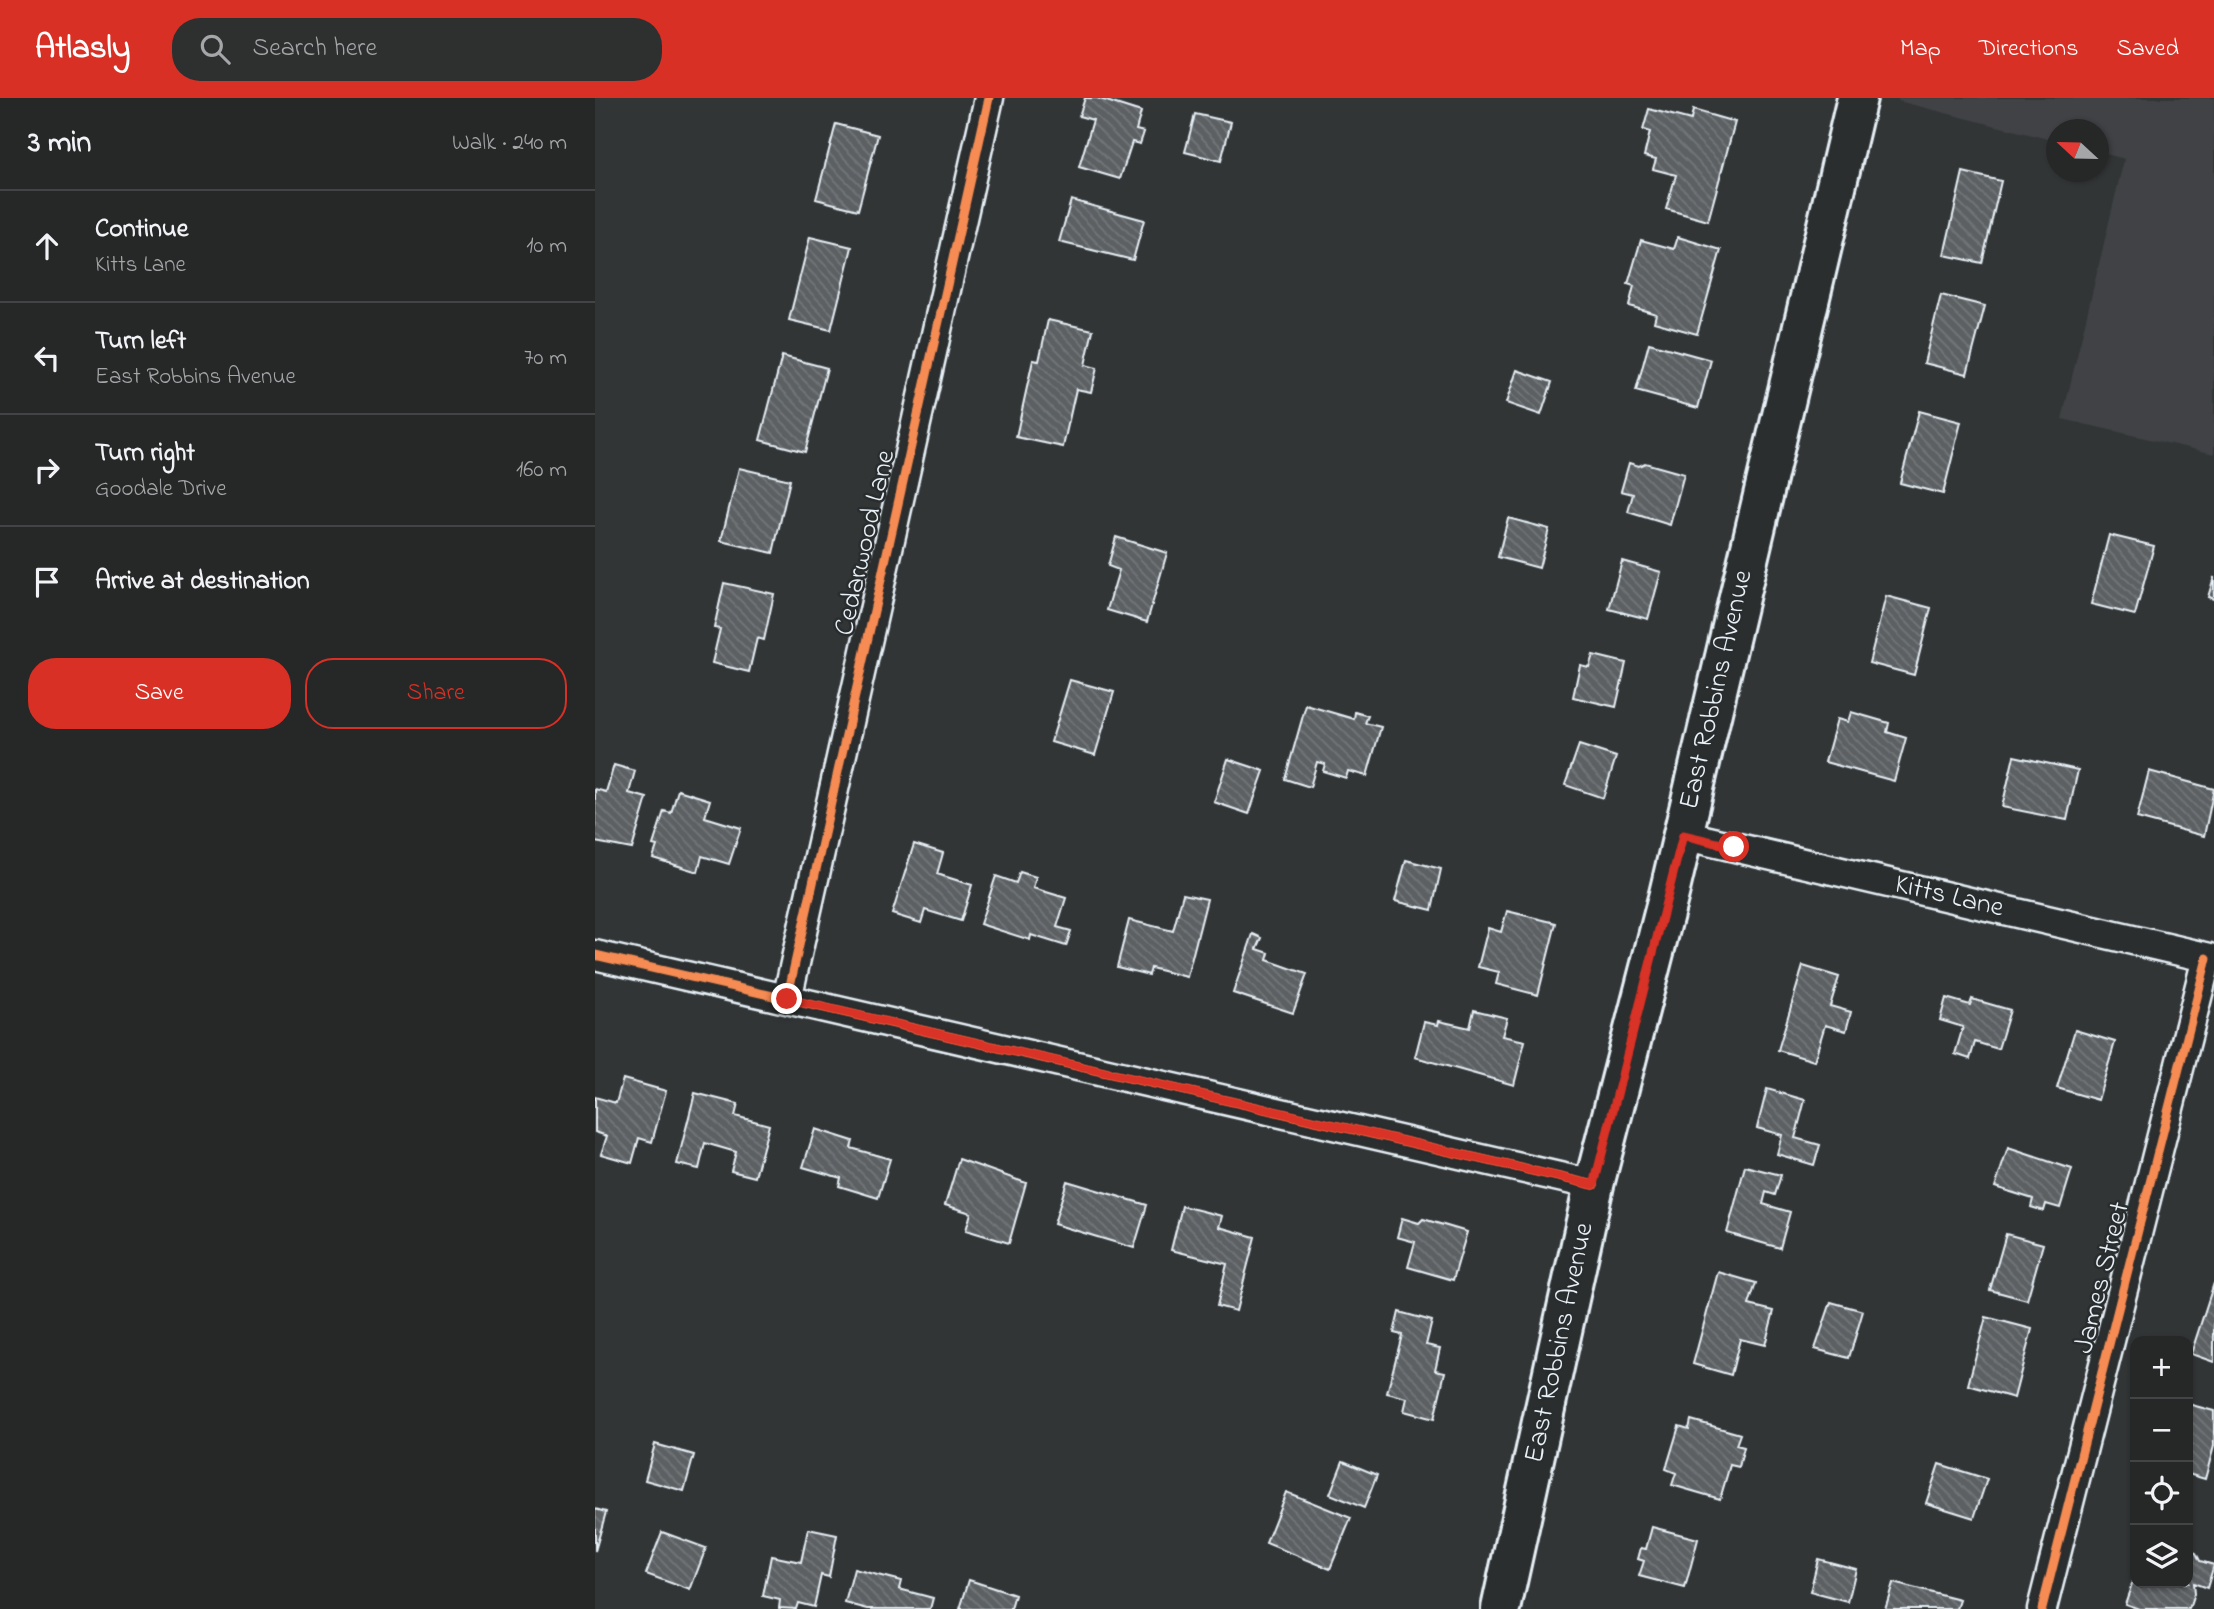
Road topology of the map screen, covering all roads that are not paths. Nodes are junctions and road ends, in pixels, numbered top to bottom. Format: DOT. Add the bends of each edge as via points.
graph roads {
  1 [pos="989,98"];
  2 [pos="1857,98"];
  3 [pos="1683,835"];
  4 [pos="595,955"];
  5 [pos="2210,959"];
  6 [pos="787,999"];
  7 [pos="1594,1185"];
  8 [pos="1501,1609"];
  9 [pos="2042,1609"];
  1 -- 6 [label="street, Cedarwood Lane"];
  2 -- 3 [label="main road, East Robbins Avenue"];
  3 -- 5 [label="street, Kitts Lane"];
  3 -- 7 [label="main road, East Robbins Avenue"];
  4 -- 6 [label="street"];
  5 -- 9 [label="street, James Street"];
  6 -- 7 [label="street"];
  7 -- 8 [label="main road, East Robbins Avenue"];
}
